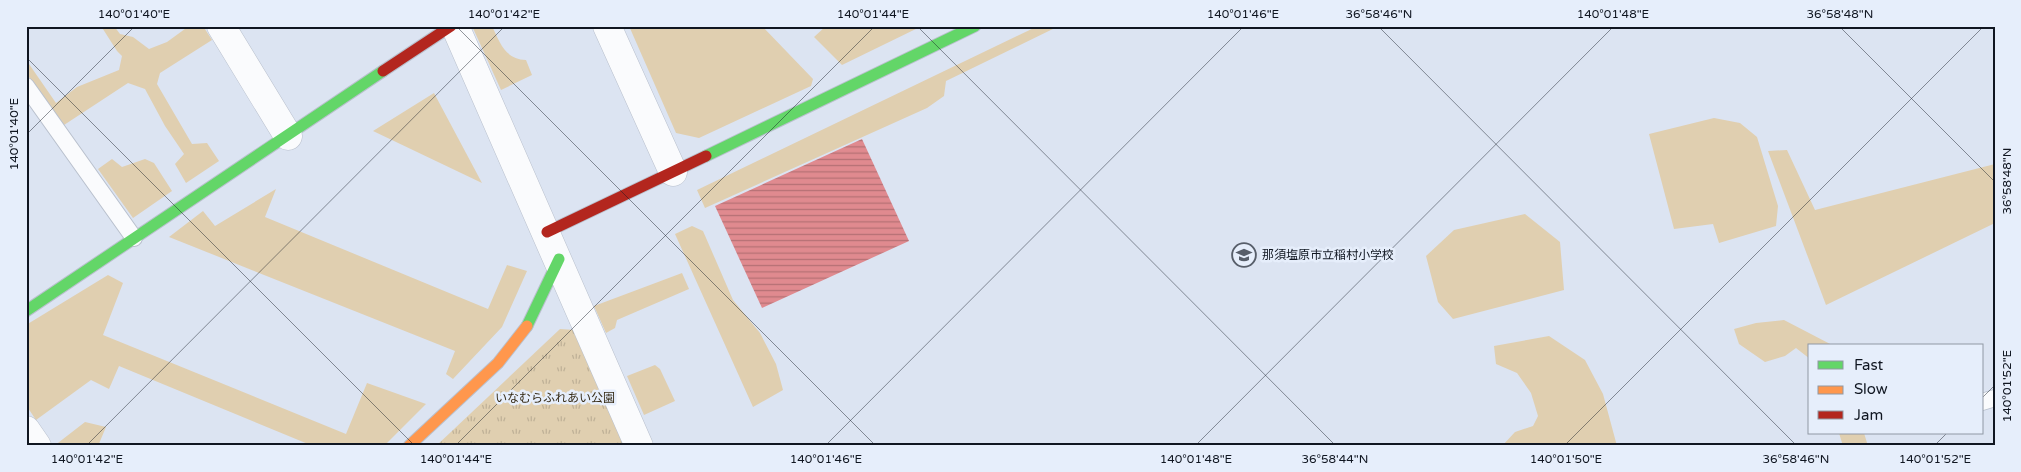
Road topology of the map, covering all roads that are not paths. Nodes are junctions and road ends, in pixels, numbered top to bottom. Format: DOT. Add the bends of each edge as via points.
graph roads {
  1 [pos="221,26"];
  2 [pos="451,26"];
  3 [pos="456,26"];
  4 [pos="607,26"];
  5 [pos="975,26"];
  6 [pos="26,86"];
  7 [pos="288,136"];
  8 [pos="674,172"];
  9 [pos="547,232"];
  10 [pos="134,238"];
  11 [pos="559,259"];
  12 [pos="26,311"];
  13 [pos="26,430"];
  14 [pos="37,446"];
  15 [pos="409,446"];
  16 [pos="639,446"];
  1 -- 7 [label="street"];
  2 -- 7 [label="street"];
  3 -- 9 [label="street"];
  4 -- 8 [label="street"];
  5 -- 8 [label="street"];
  6 -- 10 [label="lane"];
  7 -- 10 [label="street"];
  8 -- 9 [label="street"];
  9 -- 11 [label="street"];
  10 -- 12 [label="street"];
  11 -- 15 [label="street" via="526,327 498,363"];
  11 -- 16 [label="street"];
  13 -- 14 [label="street"];
}
